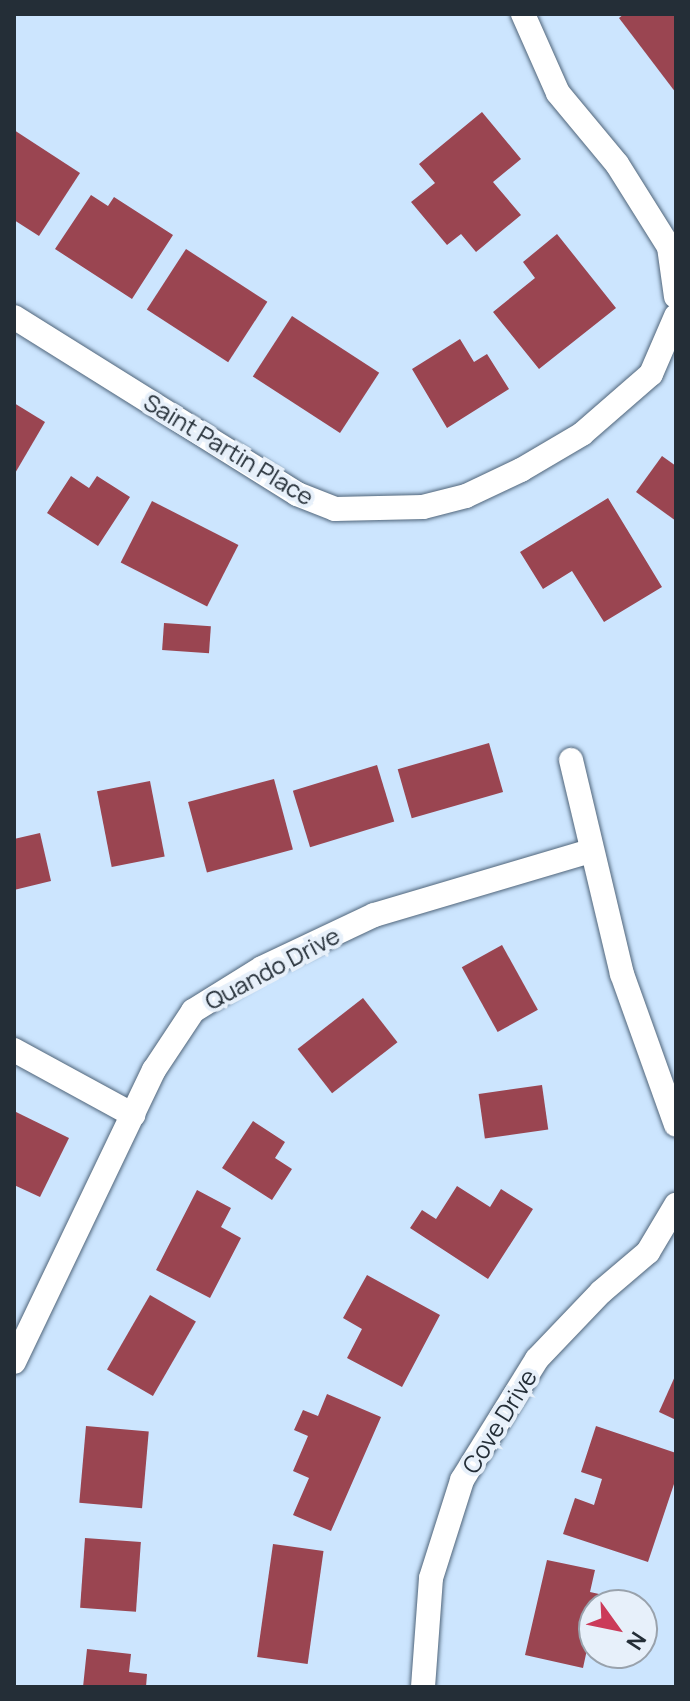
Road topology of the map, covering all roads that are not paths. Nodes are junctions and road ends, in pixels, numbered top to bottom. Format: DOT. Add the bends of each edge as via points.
graph roads {
  1 [pos="523,14"];
  2 [pos="676,297"];
  3 [pos="676,316"];
  4 [pos="14,317"];
  5 [pos="571,760"];
  6 [pos="590,851"];
  7 [pos="14,1050"];
  8 [pos="133,1115"];
  9 [pos="676,1125"];
  10 [pos="676,1205"];
  11 [pos="14,1362"];
  12 [pos="423,1687"];
  1 -- 2 [label="street" via="558,93 617,164 669,247"];
  3 -- 4 [label="street, Saint Partin Place" via="651,374 582,434 521,470 466,496 423,507 335,509 297,494"];
  5 -- 6 [label="street"];
  6 -- 8 [label="street, Quando Drive" via="374,915 262,968 193,1011 154,1070"];
  6 -- 9 [label="street" via="622,974"];
  7 -- 8 [label="street"];
  8 -- 11 [label="street, Quando Drive"];
  10 -- 12 [label="street, Cove Drive" via="648,1252 537,1359 462,1480 431,1578"];
}
